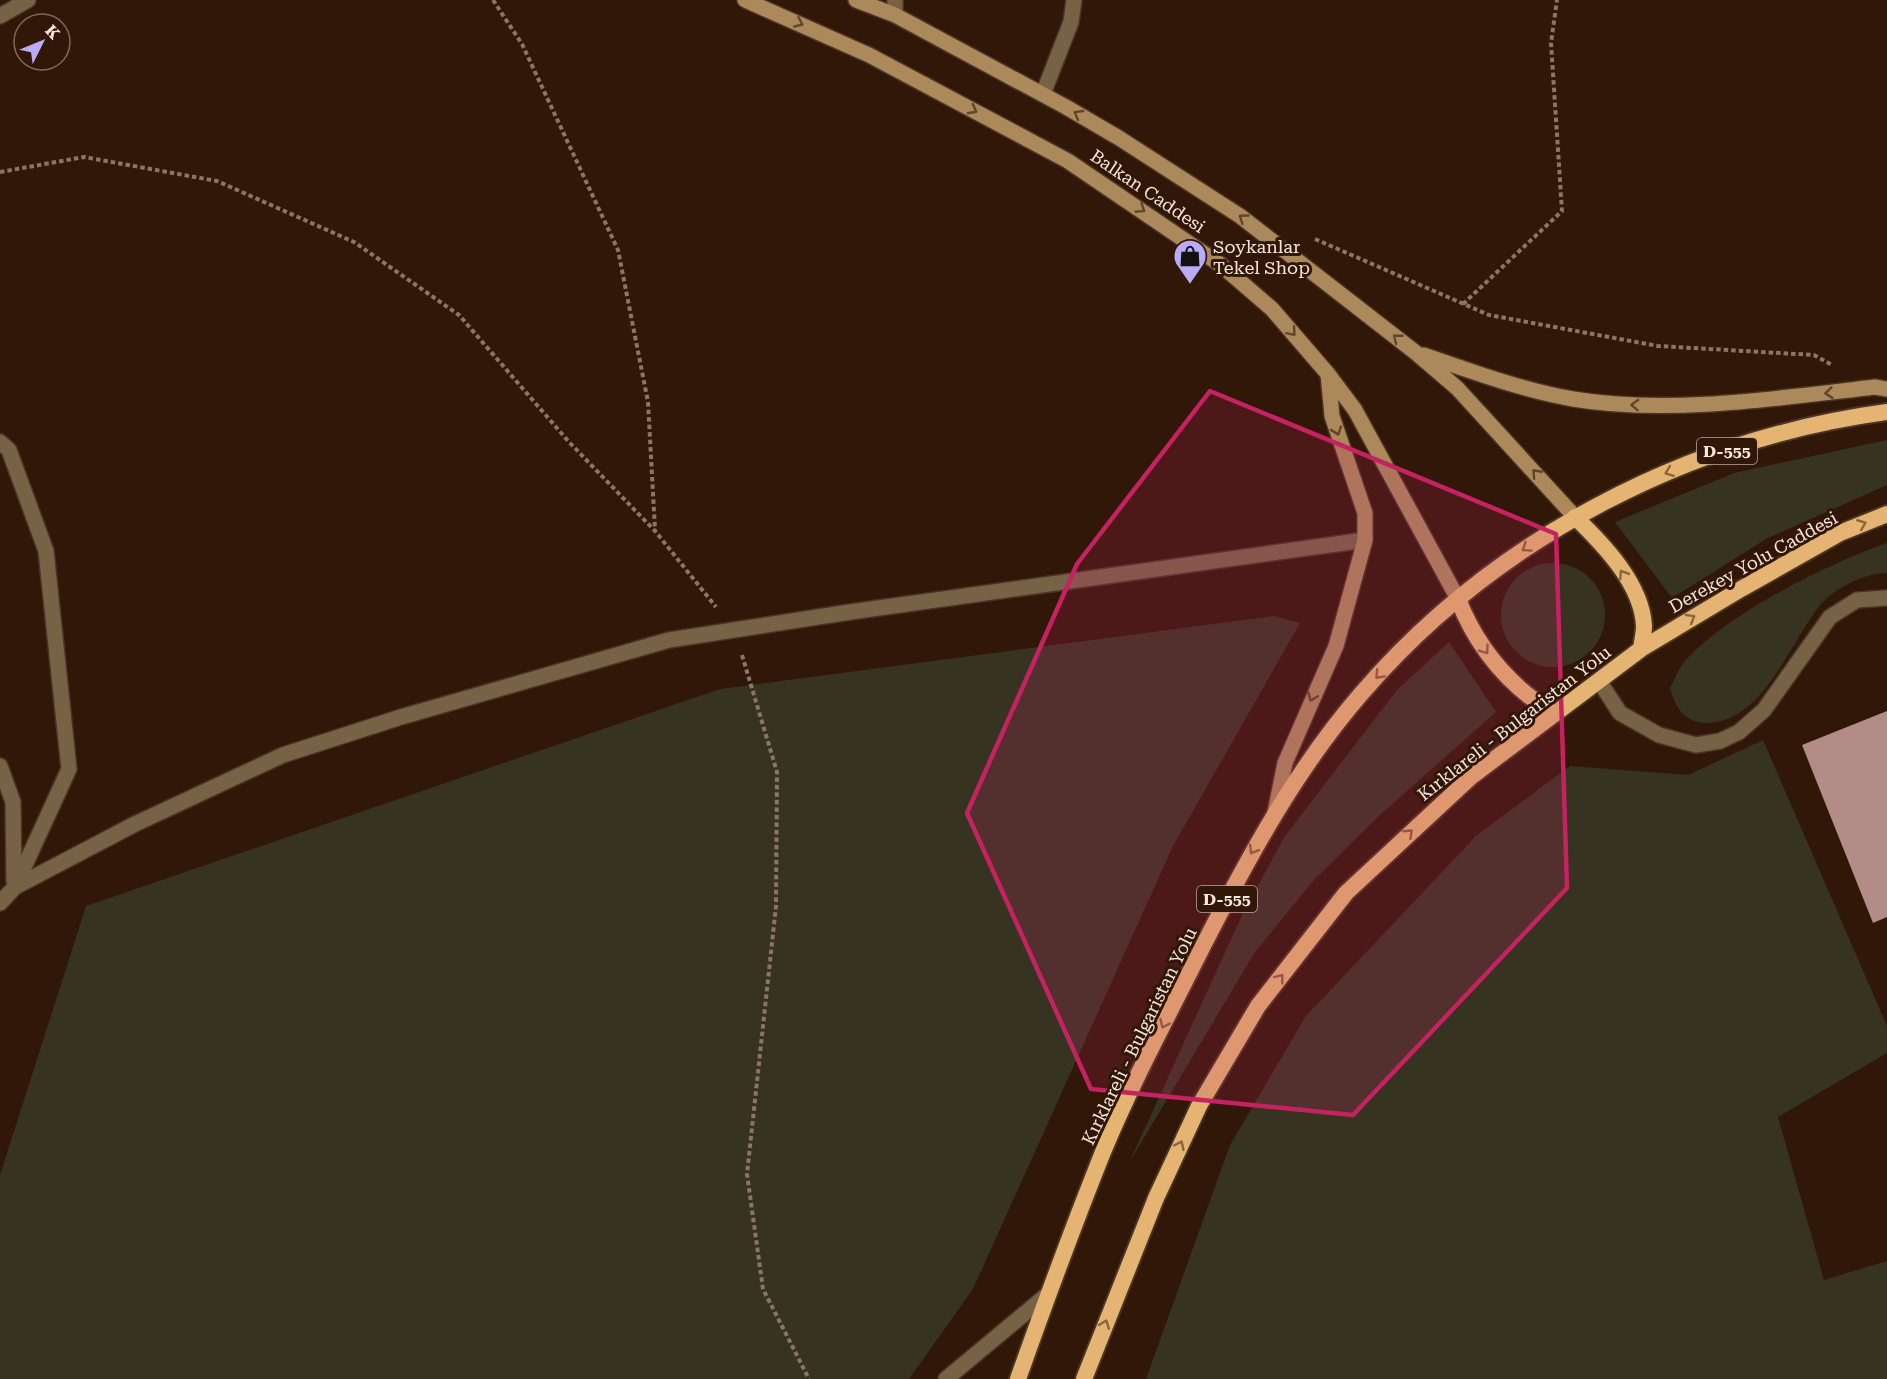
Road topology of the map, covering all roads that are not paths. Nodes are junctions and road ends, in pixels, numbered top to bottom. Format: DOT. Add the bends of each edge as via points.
graph roads {
  1 [pos="28,0"];
  2 [pos="745,0"];
  3 [pos="856,0"];
  4 [pos="1074,0"];
  5 [pos="895,8"];
  6 [pos="0,16"];
  7 [pos="1043,94"];
  8 [pos="1415,352"];
  9 [pos="1328,374"];
  10 [pos="1887,389"];
  11 [pos="1887,412"];
  12 [pos="0,442"];
  13 [pos="1887,514"];
  14 [pos="1575,517"];
  15 [pos="1365,540"];
  16 [pos="1887,598"];
  17 [pos="1458,599"];
  18 [pos="1641,649"];
  19 [pos="1599,681"];
  20 [pos="1553,713"];
  21 [pos="0,766"];
  22 [pos="1274,816"];
  23 [pos="15,887"];
  24 [pos="0,903"];
  25 [pos="1048,1294"];
  26 [pos="946,1379"];
  27 [pos="1018,1379"];
  28 [pos="1084,1379"];
  1 -- 6 [label="street"];
  2 -- 9 [label="main road, Balkan Caddesi, one-way" via="869,55 1068,161 1221,265 1272,309"];
  3 -- 5 [label="main road, Balkan Caddesi"];
  4 -- 7 [label="street" via="1071,22"];
  5 -- 7 [label="main road, Balkan Caddesi"];
  8 -- 7 [label="main road, Balkan Caddesi, one-way" via="1240,216"];
  10 -- 8 [label="main road, one-way" via="1634,405 1518,388"];
  14 -- 8 [label="main road, Balkan Caddesi, one-way" via="1457,388"];
  9 -- 15 [label="main road, one-way" via="1332,416 1365,513"];
  9 -- 17 [label="main road, Balkan Caddesi" via="1355,410"];
  11 -- 14 [label="highway, D-555, one-way" via="1766,437 1663,474"];
  12 -- 23 [label="street" via="9,450 46,551 69,769"];
  18 -- 13 [label="highway, Derekey Yolu Caddesi, one-way" via="1840,533"];
  14 -- 17 [label="highway, Kırklareli - Bulgaristan Yolu / D-555, one-way" via="1526,547"];
  18 -- 14 [label="highway, one-way" via="1644,625 1635,594 1619,567"];
  15 -- 22 [label="main road, one-way" via="1336,646 1285,763"];
  15 -- 23 [label="street" via="669,640 284,755 135,824"];
  16 -- 19 [label="street" via="1857,600 1830,617 1764,710 1739,732 1720,741 1696,745 1659,735 1620,713"];
  17 -- 20 [label="highway, one-way" via="1469,628 1510,681"];
  17 -- 22 [label="highway, Kırklareli - Bulgaristan Yolu / D-555, one-way" via="1360,695"];
  18 -- 19 [label="highway, Kırklareli - Bulgaristan Yolu"];
  19 -- 20 [label="highway, Kırklareli - Bulgaristan Yolu"];
  28 -- 20 [label="highway, Kırklareli - Bulgaristan Yolu, one-way" via="1156,1197 1198,1106 1258,1006 1346,893 1472,777"];
  21 -- 23 [label="street" via="14,802"];
  22 -- 25 [label="highway, Kırklareli - Bulgaristan Yolu / D-555, one-way" via="1251,851 1134,1087"];
  23 -- 24 [label="street"];
  25 -- 26 [label="street"];
  25 -- 27 [label="highway, Kırklareli - Bulgaristan Yolu / D-555"];
}
